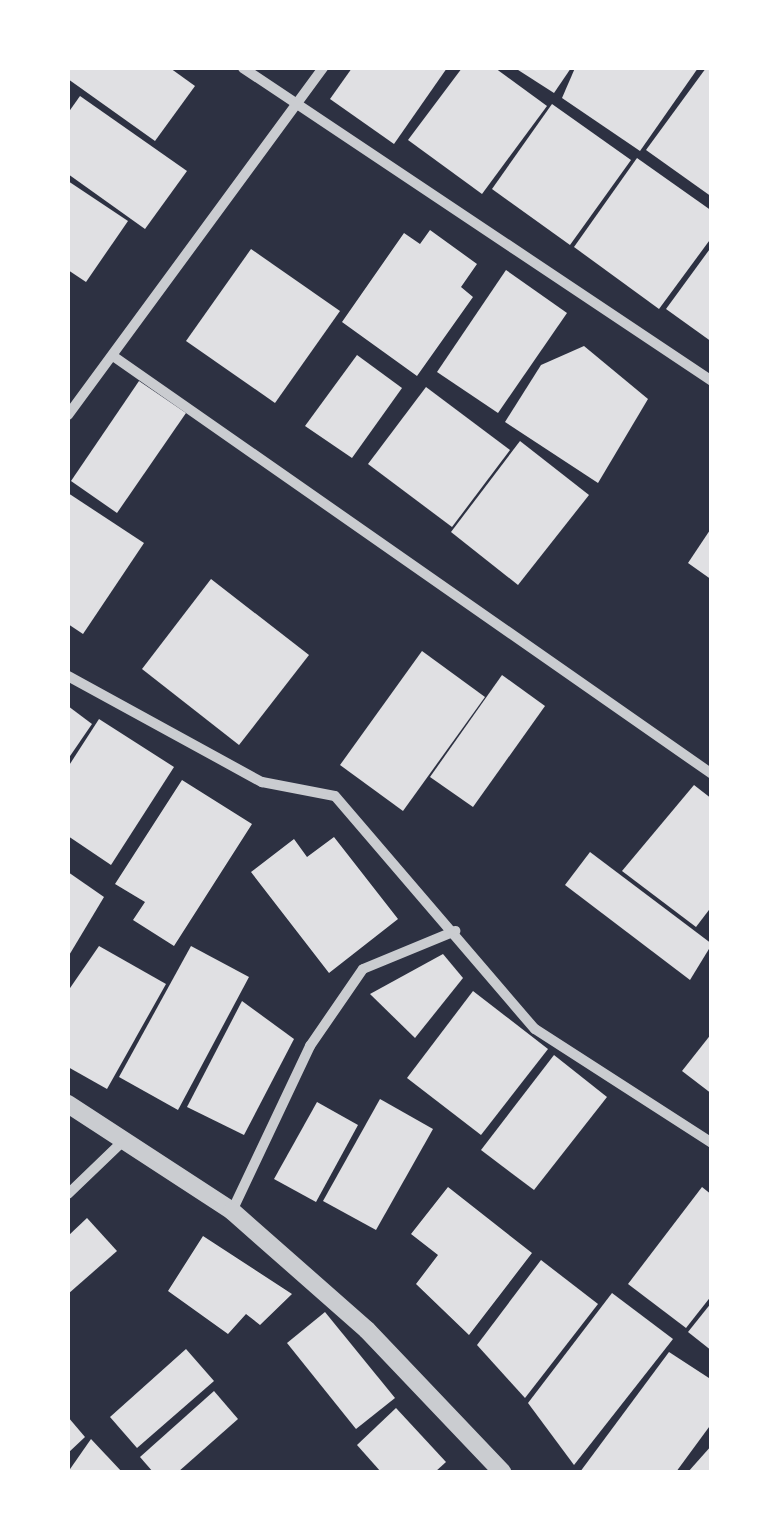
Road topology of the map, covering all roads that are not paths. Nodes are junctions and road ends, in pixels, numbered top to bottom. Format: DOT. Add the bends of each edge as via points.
graph roads {
  1 [pos="243,68"];
  2 [pos="322,68"];
  3 [pos="299,102"];
  4 [pos="113,356"];
  5 [pos="712,381"];
  6 [pos="68,415"];
  7 [pos="68,676"];
  8 [pos="712,774"];
  9 [pos="455,931"];
  10 [pos="68,1104"];
  11 [pos="712,1143"];
  12 [pos="120,1144"];
  13 [pos="68,1194"];
  14 [pos="232,1211"];
  15 [pos="502,1472"];
  1 -- 3 [label="street"];
  2 -- 3 [label="street"];
  3 -- 4 [label="street"];
  3 -- 5 [label="street"];
  4 -- 6 [label="street"];
  4 -- 8 [label="street"];
  7 -- 9 [label="street" via="262,782 335,796"];
  9 -- 11 [label="street" via="535,1029"];
  9 -- 14 [label="street" via="363,969 310,1046"];
  10 -- 12 [label="street"];
  12 -- 13 [label="street"];
  12 -- 14 [label="street"];
  14 -- 15 [label="street" via="367,1330"];
}
